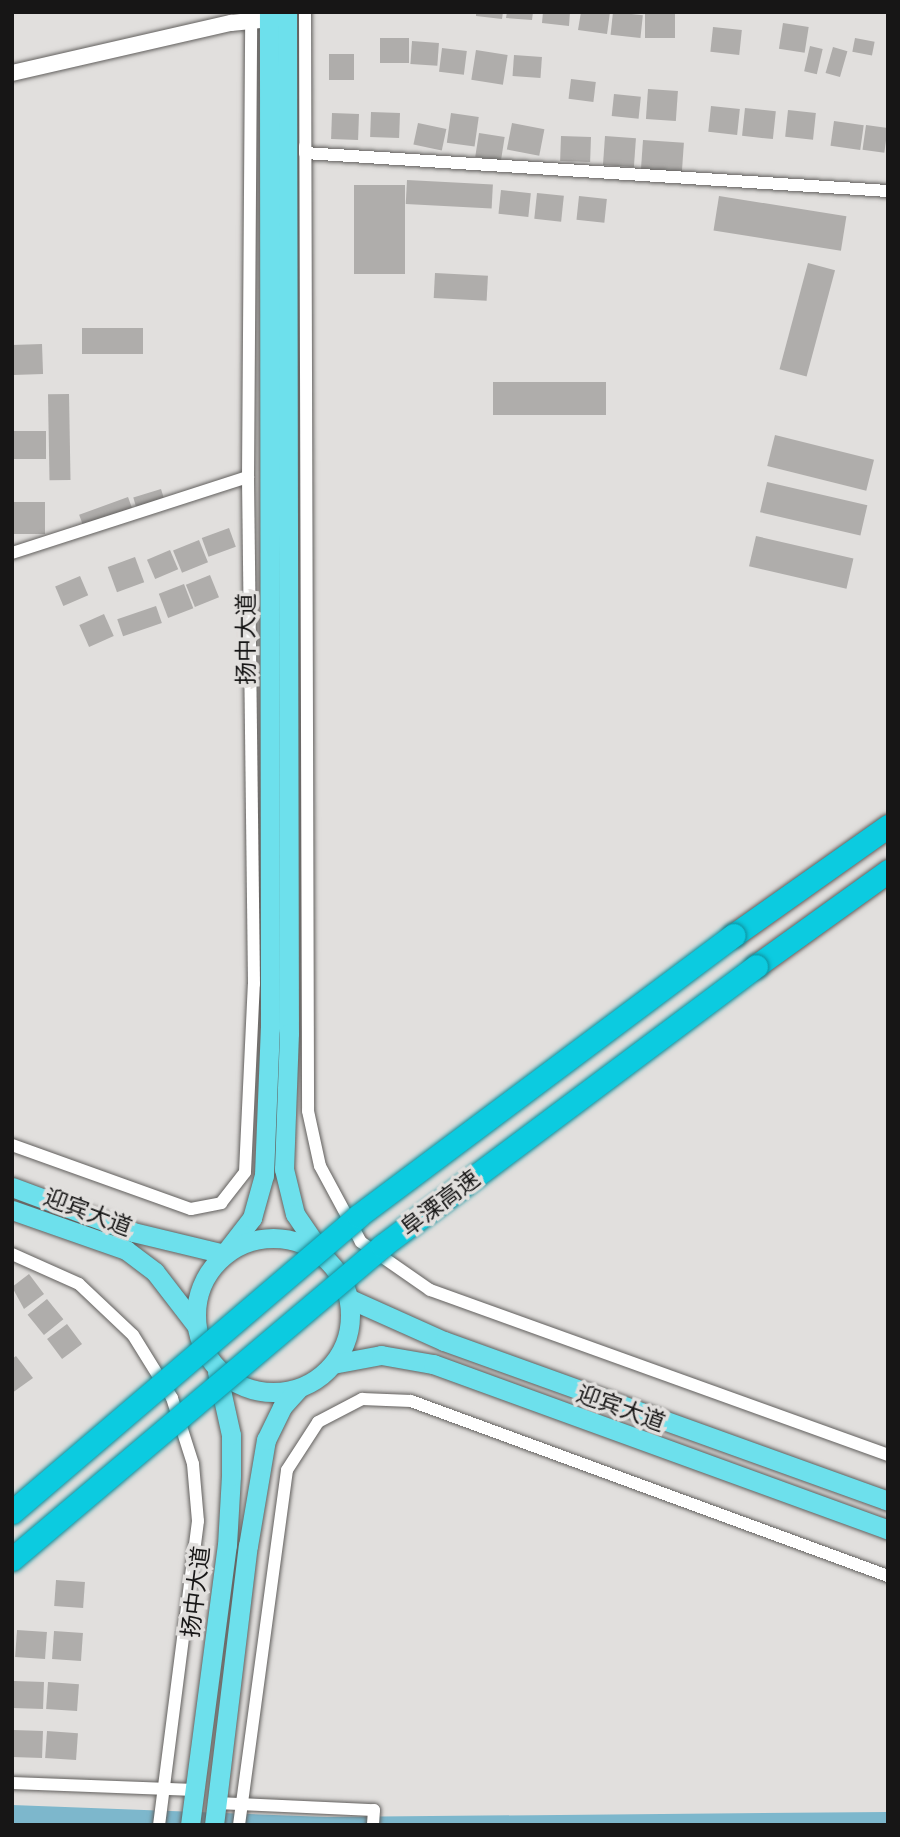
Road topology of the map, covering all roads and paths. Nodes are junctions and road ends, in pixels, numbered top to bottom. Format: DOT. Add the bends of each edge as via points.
graph roads {
  1 [pos="274,15"];
  2 [pos="12,73"];
  3 [pos="286,130"];
  4 [pos="305,153"];
  5 [pos="888,191"];
  6 [pos="248,477"];
  7 [pos="12,553"];
  8 [pos="888,825"];
  9 [pos="888,872"];
  10 [pos="12,1145"];
  11 [pos="12,1187"];
  12 [pos="12,1210"];
  13 [pos="12,1254"];
  14 [pos="224,1254"];
  15 [pos="323,1255"];
  16 [pos="350,1299"];
  17 [pos="197,1328"];
  18 [pos="333,1364"];
  19 [pos="215,1366"];
  20 [pos="299,1388"];
  21 [pos="888,1455"];
  22 [pos="888,1501"];
  23 [pos="12,1512"];
  24 [pos="888,1530"];
  25 [pos="12,1559"];
  26 [pos="888,1576"];
  27 [pos="12,1783"];
  28 [pos="165,1789"];
  29 [pos="195,1790"];
  30 [pos="242,1804"];
  31 [pos="215,1813"];
  32 [pos="190,1819"];
  33 [pos="159,1825"];
  34 [pos="239,1825"];
  35 [pos="373,1825"];
  1 -- 2 [label="street"];
  1 -- 3 [label="main road, 扬中大道"];
  1 -- 4 [label="street"];
  1 -- 6 [label="street"];
  1 -- 14 [label="main road, 扬中大道" via="270,1028 264,1175 252,1218"];
  3 -- 4 [label="street" via="304,132"];
  3 -- 15 [label="main road, 扬中大道" via="289,1032 284,1169 295,1213"];
  4 -- 5 [label="street"];
  4 -- 21 [label="street" via="308,1111 320,1166 361,1242 430,1290"];
  6 -- 7 [label="street"];
  6 -- 10 [label="street" via="254,984 244,1172 221,1203 191,1209"];
  8 -- 23 [label="highway, 阜溧高速, bridge" via="358,1216"];
  9 -- 25 [label="highway, 阜溧高速, bridge" via="382,1246"];
  11 -- 14 [label="main road, 迎宾大道" via="134,1232"];
  12 -- 17 [label="main road, 迎宾大道" via="126,1250 155,1272 186,1307"];
  13 -- 28 [label="street" via="79,1284 133,1335 172,1398 193,1464 198,1521"];
  14 -- 15 [label="main road" via="247,1241 274,1237 300,1242"];
  14 -- 17 [label="main road" via="200,1287"];
  15 -- 16 [label="main road" via="340,1275"];
  16 -- 18 [label="main road" via="351,1326"];
  16 -- 22 [label="main road, 迎宾大道" via="444,1340"];
  17 -- 19 [label="main road"];
  18 -- 20 [label="main road"];
  18 -- 24 [label="main road, 迎宾大道" via="381,1355 433,1364"];
  19 -- 20 [label="main road" via="254,1390"];
  19 -- 29 [label="main road, 扬中大道" via="231,1435 231,1476 227,1545"];
  20 -- 31 [label="main road, 扬中大道" via="282,1407 266,1440"];
  26 -- 30 [label="street" via="411,1401 362,1399 318,1422 287,1470"];
  27 -- 28 [label="street"];
  28 -- 29 [label="street"];
  28 -- 33 [label="street"];
  29 -- 32 [label="main road, 扬中大道"];
  30 -- 31 [label="street"];
  30 -- 34 [label="street"];
  30 -- 35 [label="street" via="374,1810"];
}
